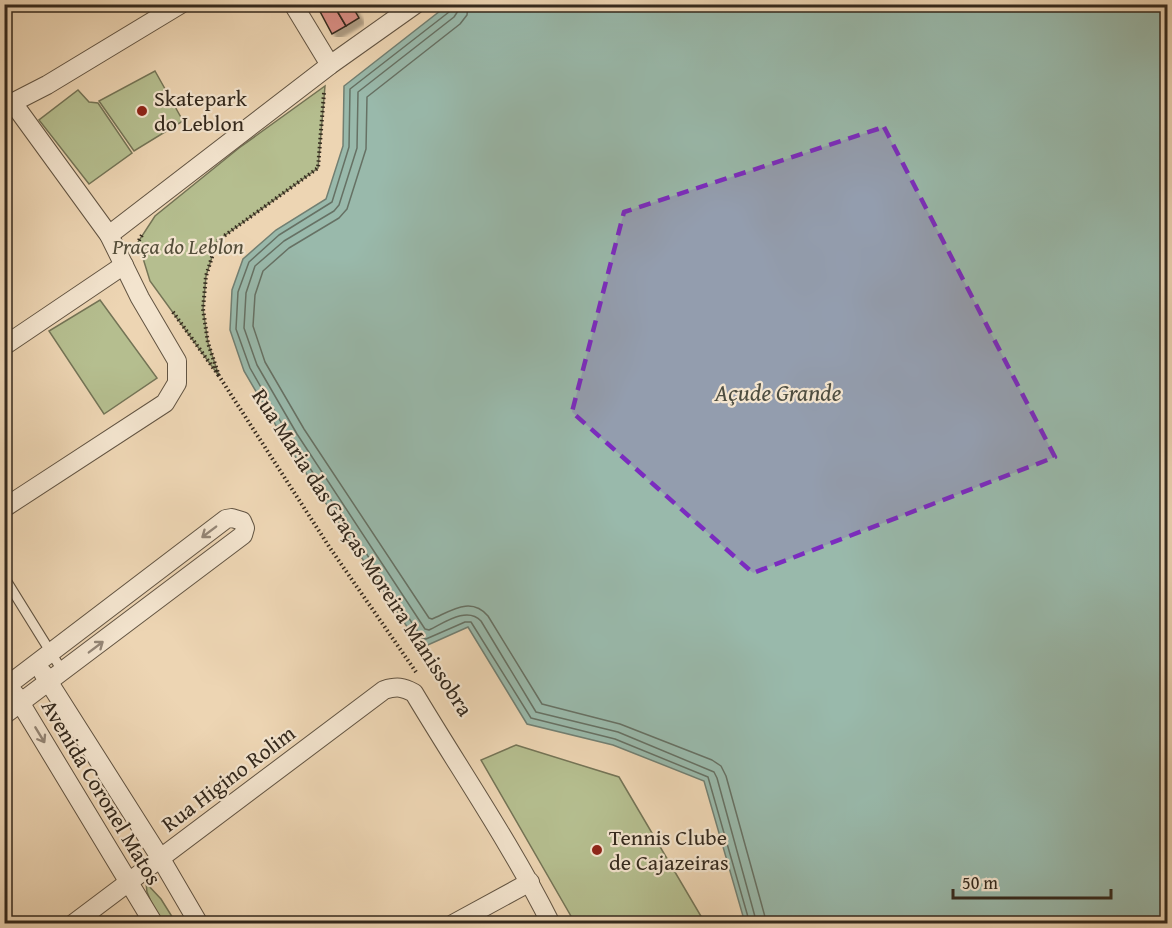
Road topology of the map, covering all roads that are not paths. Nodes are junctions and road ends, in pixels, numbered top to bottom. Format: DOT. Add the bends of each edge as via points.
graph roads {
  1 [pos="181,4"];
  2 [pos="293,4"];
  3 [pos="416,4"];
  4 [pos="330,65"];
  5 [pos="9,105"];
  6 [pos="109,235"];
  7 [pos="124,265"];
  8 [pos="4,346"];
  9 [pos="4,508"];
  10 [pos="4,577"];
  11 [pos="44,658"];
  12 [pos="56,677"];
  13 [pos="7,687"];
  14 [pos="20,703"];
  15 [pos="4,716"];
  16 [pos="161,859"];
  17 [pos="530,882"];
  18 [pos="129,883"];
  19 [pos="74,924"];
  20 [pos="154,924"];
  21 [pos="199,924"];
  22 [pos="453,924"];
  23 [pos="551,924"];
  1 -- 5 [label="street"];
  2 -- 4 [label="street"];
  3 -- 4 [label="street"];
  4 -- 6 [label="street"];
  5 -- 6 [label="street"];
  6 -- 7 [label="street"];
  7 -- 8 [label="street"];
  7 -- 9 [label="street" via="177,361 177,383 165,403"];
  10 -- 11 [label="lane"];
  11 -- 12 [label="street"];
  12 -- 11 [label="street, one-way" via="243,535 242,521 226,519"];
  11 -- 13 [label="street"];
  12 -- 14 [label="street"];
  12 -- 16 [label="street"];
  13 -- 14 [label="street, Avenida Coronel Matos"];
  14 -- 15 [label="street"];
  14 -- 18 [label="street, Avenida Coronel Matos, one-way"];
  16 -- 17 [label="street, Rua Higino Rolim" via="384,690 418,686 452,757"];
  16 -- 18 [label="street, Rua Higino Rolim"];
  16 -- 21 [label="street"];
  17 -- 22 [label="street"];
  17 -- 23 [label="street"];
  18 -- 19 [label="street, Rua Higino Rolim"];
  18 -- 20 [label="street, Avenida Coronel Matos"];
}
